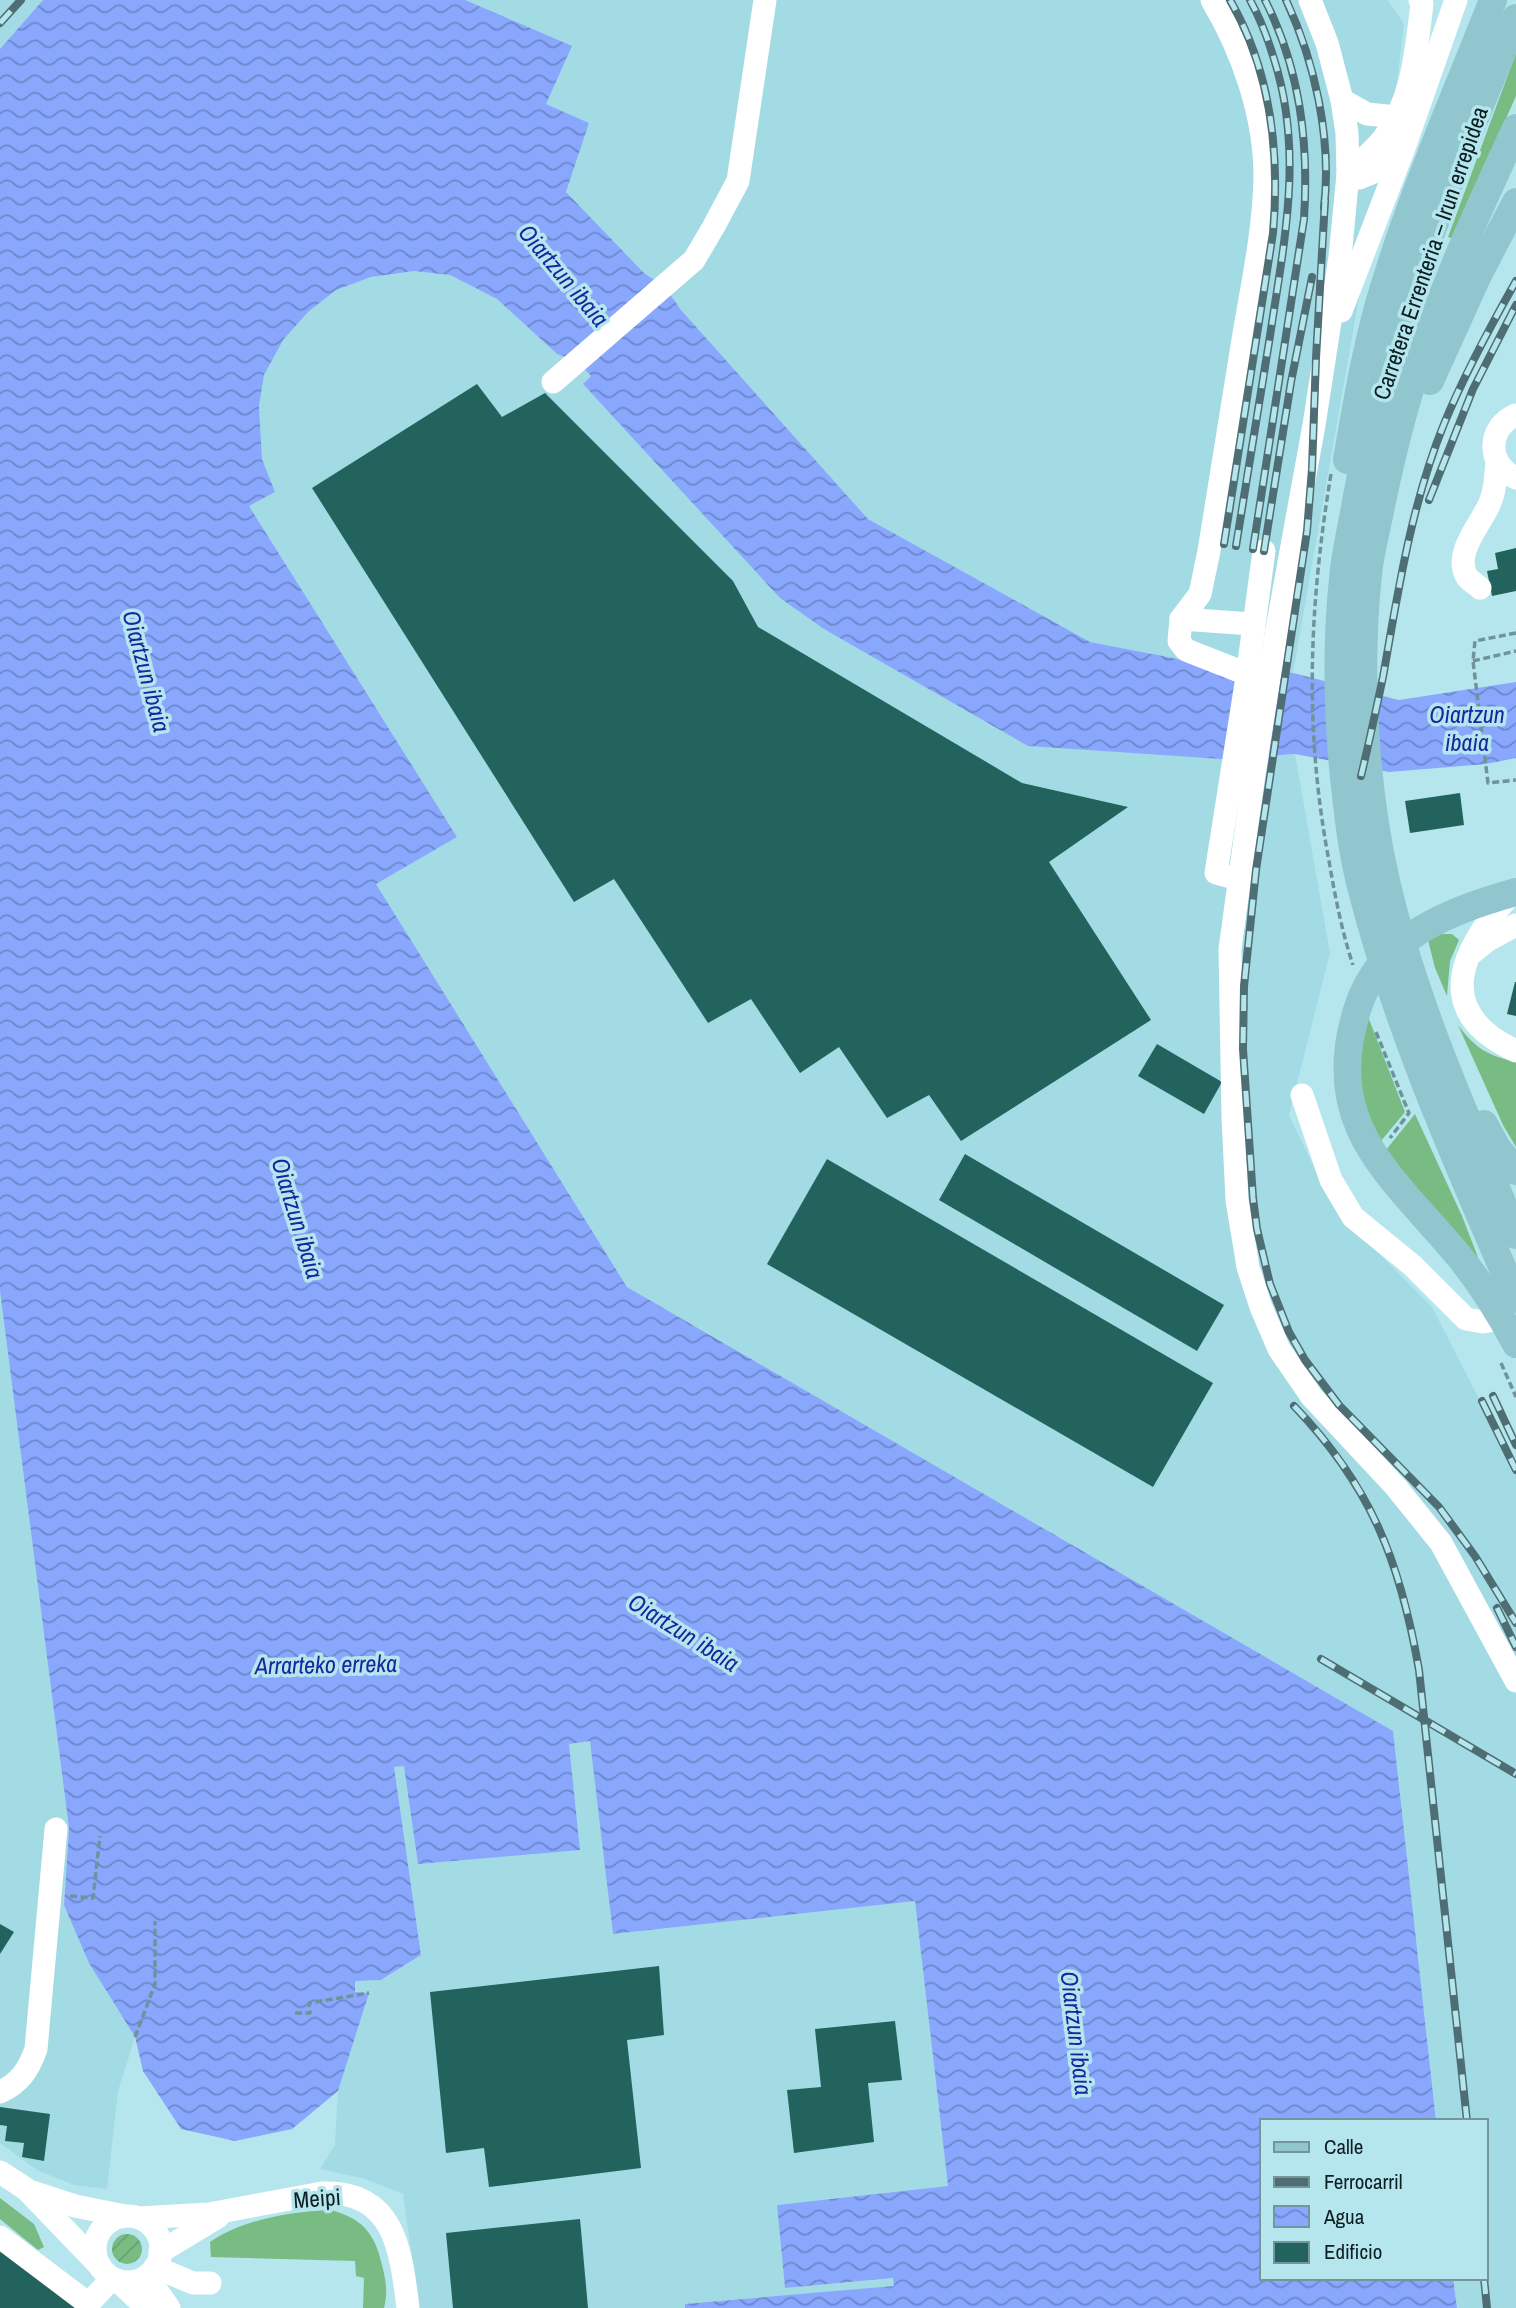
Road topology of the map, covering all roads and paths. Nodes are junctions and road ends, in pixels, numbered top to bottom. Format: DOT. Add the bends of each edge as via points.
graph roads {
  1 [pos="765,0"];
  2 [pos="1212,0"];
  3 [pos="1310,0"];
  4 [pos="1456,0"];
  5 [pos="1493,0"];
  6 [pos="1422,1"];
  7 [pos="1516,18"];
  8 [pos="1342,100"];
  9 [pos="1397,117"];
  10 [pos="1516,128"];
  11 [pos="1404,148"];
  12 [pos="1348,174"];
  13 [pos="1516,202"];
  14 [pos="1325,350"];
  15 [pos="553,382"];
  16 [pos="1514,412"];
  17 [pos="1497,461"];
  18 [pos="1388,469"];
  19 [pos="1516,480"];
  20 [pos="1490,505"];
  21 [pos="1264,551"];
  22 [pos="1344,566"];
  23 [pos="1480,588"];
  24 [pos="1181,619"];
  25 [pos="1252,624"];
  26 [pos="1352,626"];
  27 [pos="1516,633"];
  28 [pos="1516,651"];
  29 [pos="1473,661"];
  30 [pos="1247,676"];
  31 [pos="1516,780"];
  32 [pos="1350,831"];
  33 [pos="1238,878"];
  34 [pos="1514,892"];
  35 [pos="1516,925"];
  36 [pos="1466,960"];
  37 [pos="1356,972"];
  38 [pos="1373,1022"];
  39 [pos="1516,1051"];
  40 [pos="1451,1079"];
  41 [pos="1302,1095"];
  42 [pos="1385,1145"];
  43 [pos="1516,1171"];
  44 [pos="1516,1235"];
  45 [pos="1509,1309"];
  46 [pos="1516,1344"];
  47 [pos="1516,1681"];
  48 [pos="56,1829"];
  49 [pos="100,1836"];
  50 [pos="65,1895"];
  51 [pos="155,1921"];
  52 [pos="369,1993"];
  53 [pos="295,2013"];
  54 [pos="135,2037"];
  55 [pos="0,2092"];
  56 [pos="0,2172"];
  57 [pos="26,2189"];
  58 [pos="233,2211"];
  59 [pos="132,2217"];
  60 [pos="0,2237"];
  61 [pos="155,2264"];
  62 [pos="107,2277"];
  63 [pos="147,2308"];
  64 [pos="169,2308"];
  65 [pos="174,2308"];
  66 [pos="408,2308"];
  1 -- 15 [label="street" via="738,181 694,260"];
  2 -- 24 [label="street" via="1239,53 1252,92 1265,176 1209,551 1200,594"];
  3 -- 8 [label="street"];
  4 -- 11 [label="street"];
  5 -- 22 [label="main road" via="1399,242 1376,316 1338,509"];
  6 -- 9 [label="street" via="1415,63"];
  7 -- 22 [label="main road, Carretera Errenteria – Irun errepidea" via="1466,141 1390,359 1363,464"];
  8 -- 9 [label="street" via="1367,114"];
  8 -- 12 [label="street"];
  9 -- 12 [label="street" via="1382,140"];
  10 -- 18 [label="main road, Carretera Errenteria – Irun errepidea" via="1432,322"];
  11 -- 12 [label="street" via="1376,171 1359,177"];
  11 -- 14 [label="street"];
  12 -- 14 [label="street"];
  13 -- 18 [label="main road"];
  14 -- 33 [label="street"];
  16 -- 17 [label="street" via="1497,430 1493,451"];
  17 -- 19 [label="street"];
  17 -- 20 [label="street"];
  18 -- 26 [label="main road, Carretera Errenteria – Irun errepidea"];
  19 -- 20 [label="street"];
  20 -- 23 [label="street" via="1467,545 1464,563 1467,577"];
  21 -- 25 [label="street"];
  22 -- 26 [label="main road, Carretera Errenteria – Irun errepidea"];
  24 -- 25 [label="street"];
  24 -- 30 [label="street" via="1180,641 1186,650"];
  25 -- 30 [label="street"];
  26 -- 32 [label="main road, Carretera Errenteria – Irun errepidea" via="1339,723"];
  27 -- 29 [label="path" via="1475,641"];
  28 -- 29 [label="path"];
  29 -- 31 [label="path" via="1488,783"];
  30 -- 33 [label="street" via="1216,873"];
  32 -- 37 [label="path" via="1334,887"];
  32 -- 40 [label="main road, Carretera Errenteria – Irun errepidea" via="1386,881 1412,975"];
  32 -- 45 [label="main road, Carretera Errenteria – Irun errepidea" via="1388,983"];
  33 -- 47 [label="street" via="1230,949 1233,1118 1241,1226 1261,1307 1279,1349 1312,1397 1441,1543"];
  34 -- 36 [label="street" via="1485,925"];
  34 -- 45 [label="main road" via="1425,925 1401,945 1375,972 1360,1000 1346,1063 1354,1116 1379,1163 1483,1287"];
  35 -- 36 [label="street" via="1488,940"];
  36 -- 39 [label="street" via="1461,981 1468,1011 1488,1034"];
  38 -- 42 [label="path" via="1409,1113"];
  40 -- 43 [label="main road"];
  40 -- 44 [label="main road, Carretera Errenteria – Irun errepidea"];
  41 -- 45 [label="street" via="1331,1180 1353,1217 1413,1266 1466,1319 1483,1322"];
  45 -- 46 [label="main road"];
  48 -- 55 [label="street" via="36,2049 22,2078"];
  49 -- 50 [label="path" via="93,1898"];
  51 -- 54 [label="path" via="155,1984"];
  52 -- 53 [label="path" via="309,2003 310,2013"];
  56 -- 57 [label="street"];
  57 -- 59 [label="street, Meipi" via="75,2206"];
  57 -- 62 [label="street"];
  58 -- 59 [label="street, Meipi"];
  58 -- 61 [label="street, Meipi" via="200,2226"];
  58 -- 66 [label="street, Meipi" via="322,2193 359,2198 382,2216 397,2242"];
  59 -- 61 [label="street" via="155,2231 160,2241"];
  59 -- 62 [label="street" via="105,2225 98,2234 96,2256"];
  60 -- 62 [label="street" via="90,2302"];
  61 -- 62 [label="street" via="134,2281"];
  61 -- 64 [label="street" via="153,2284"];
  61 -- 65 [label="street" via="202,2283 182,2290"];
  62 -- 63 [label="street"];
}
